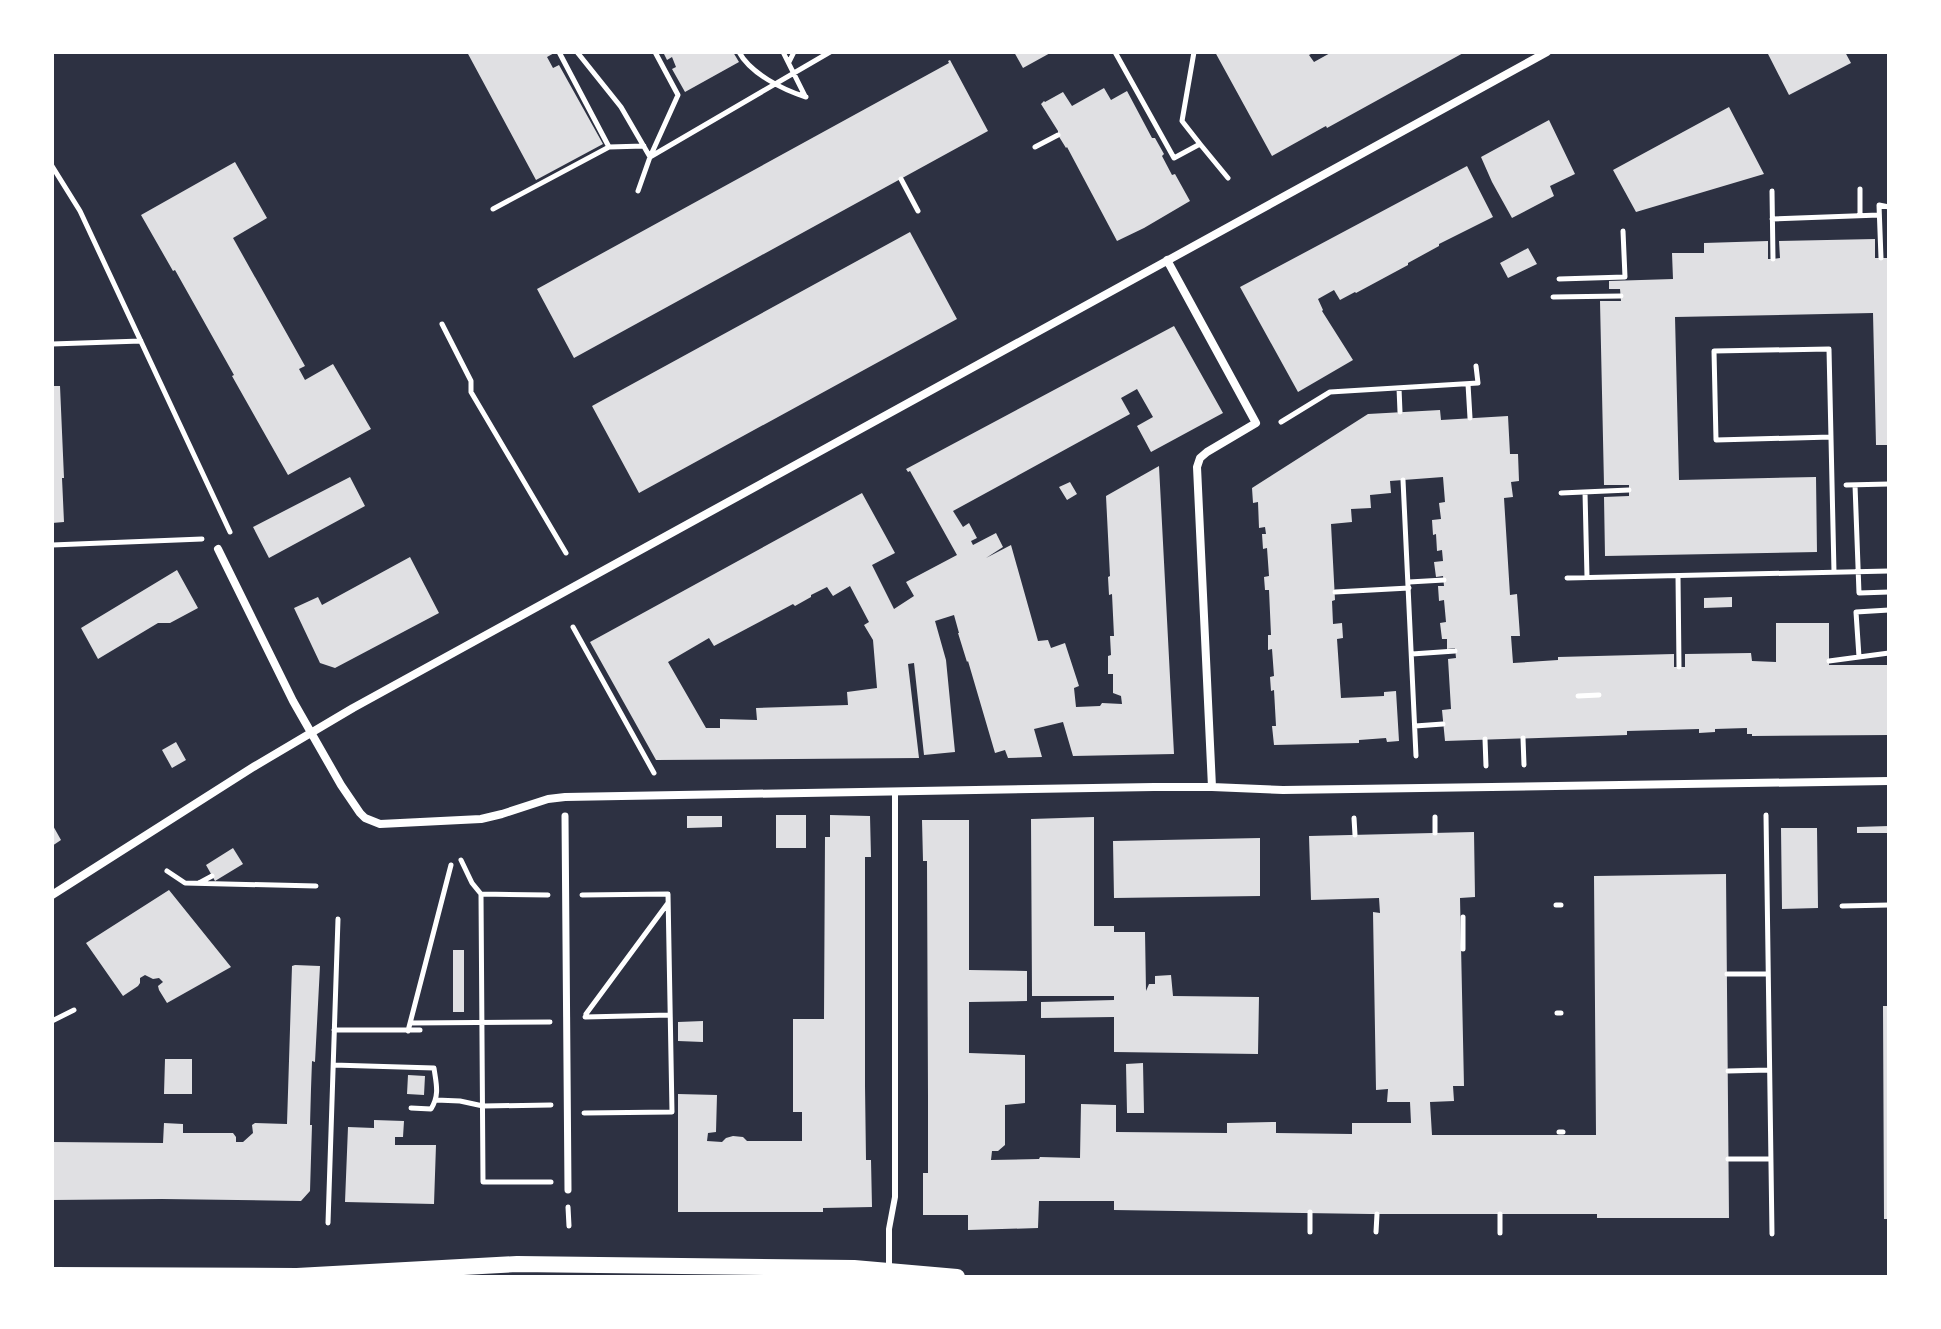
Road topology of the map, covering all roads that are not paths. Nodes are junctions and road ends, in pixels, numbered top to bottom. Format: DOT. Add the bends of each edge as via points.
graph roads {
  1 [pos="1547,52"];
  2 [pos="1167,260"];
  3 [pos="218,549"];
  4 [pos="311,732"];
  5 [pos="1889,781"];
  6 [pos="1212,787"];
  7 [pos="894,790"];
  8 [pos="565,816"];
  9 [pos="52,895"];
  10 [pos="568,1186"];
  11 [pos="889,1271"];
  12 [pos="52,1275"];
  13 [pos="957,1277"];
  1 -- 2 [label="street"];
  2 -- 4 [label="street"];
  2 -- 6 [label="street" via="1256,423 1207,452 1197,467"];
  3 -- 4 [label="street"];
  4 -- 7 [label="street" via="360,813 380,824 481,819 554,797"];
  4 -- 9 [label="street"];
  5 -- 6 [label="street"];
  6 -- 7 [label="street"];
  7 -- 11 [label="lane" via="895,1197"];
  8 -- 10 [label="street"];
  11 -- 12 [label="main road" via="517,1264 297,1276"];
  11 -- 13 [label="main road"];
}
